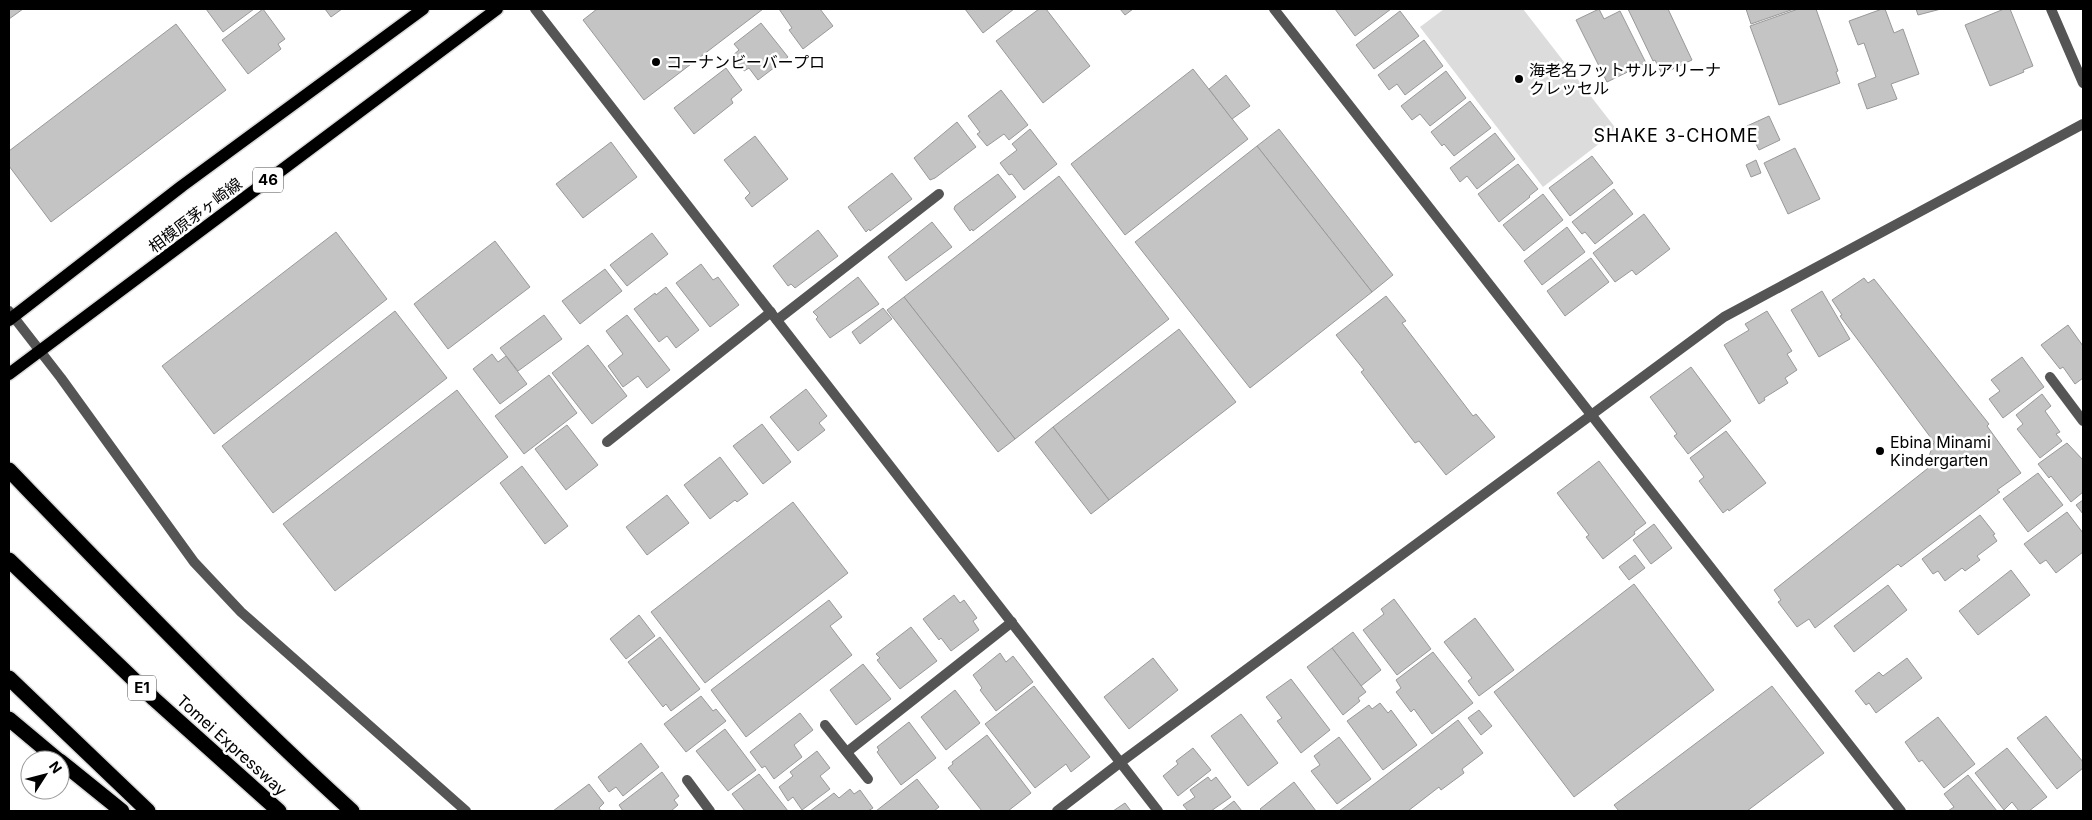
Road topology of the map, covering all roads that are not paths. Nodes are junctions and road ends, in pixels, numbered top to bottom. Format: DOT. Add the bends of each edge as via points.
graph roads {
  1 [pos="423,9"];
  2 [pos="497,9"];
  3 [pos="535,9"];
  4 [pos="1274,9"];
  5 [pos="2051,9"];
  6 [pos="2083,83"];
  7 [pos="2083,124"];
  8 [pos="939,194"];
  9 [pos="10,316"];
  10 [pos="774,316"];
  11 [pos="40,351"];
  12 [pos="9,374"];
  13 [pos="2050,377"];
  14 [pos="1592,414"];
  15 [pos="2082,417"];
  16 [pos="607,442"];
  17 [pos="9,470"];
  18 [pos="9,560"];
  19 [pos="1012,622"];
  20 [pos="9,678"];
  21 [pos="9,719"];
  22 [pos="826,725"];
  23 [pos="46,750"];
  24 [pos="846,752"];
  25 [pos="1120,762"];
  26 [pos="70,770"];
  27 [pos="868,779"];
  28 [pos="687,780"];
  29 [pos="705,809"];
  30 [pos="122,811"];
  31 [pos="148,811"];
  32 [pos="279,811"];
  33 [pos="352,811"];
  34 [pos="466,811"];
  35 [pos="1057,811"];
  36 [pos="1158,811"];
  37 [pos="1901,811"];
  1 -- 9 [label="main road, 相模原茅ヶ崎線"];
  2 -- 11 [label="main road, 相模原茅ヶ崎線 / 46"];
  3 -- 10 [label="street"];
  4 -- 14 [label="street"];
  5 -- 6 [label="street"];
  7 -- 14 [label="street" via="1724,317"];
  8 -- 10 [label="street"];
  9 -- 11 [label="street"];
  10 -- 16 [label="street"];
  10 -- 19 [label="street"];
  11 -- 12 [label="main road, 相模原茅ヶ崎線 / 46"];
  11 -- 34 [label="street" via="194,562 242,612"];
  13 -- 15 [label="street"];
  14 -- 25 [label="street"];
  14 -- 37 [label="street"];
  17 -- 33 [label="highway" via="145,610"];
  18 -- 32 [label="highway, Tomei Expressway / E1" via="154,699"];
  19 -- 24 [label="street"];
  19 -- 25 [label="street"];
  20 -- 31 [label="highway"];
  21 -- 23 [label="highway"];
  22 -- 24 [label="street"];
  24 -- 27 [label="street"];
  25 -- 35 [label="street"];
  25 -- 36 [label="street"];
  26 -- 30 [label="highway"];
  28 -- 29 [label="street"];
}
